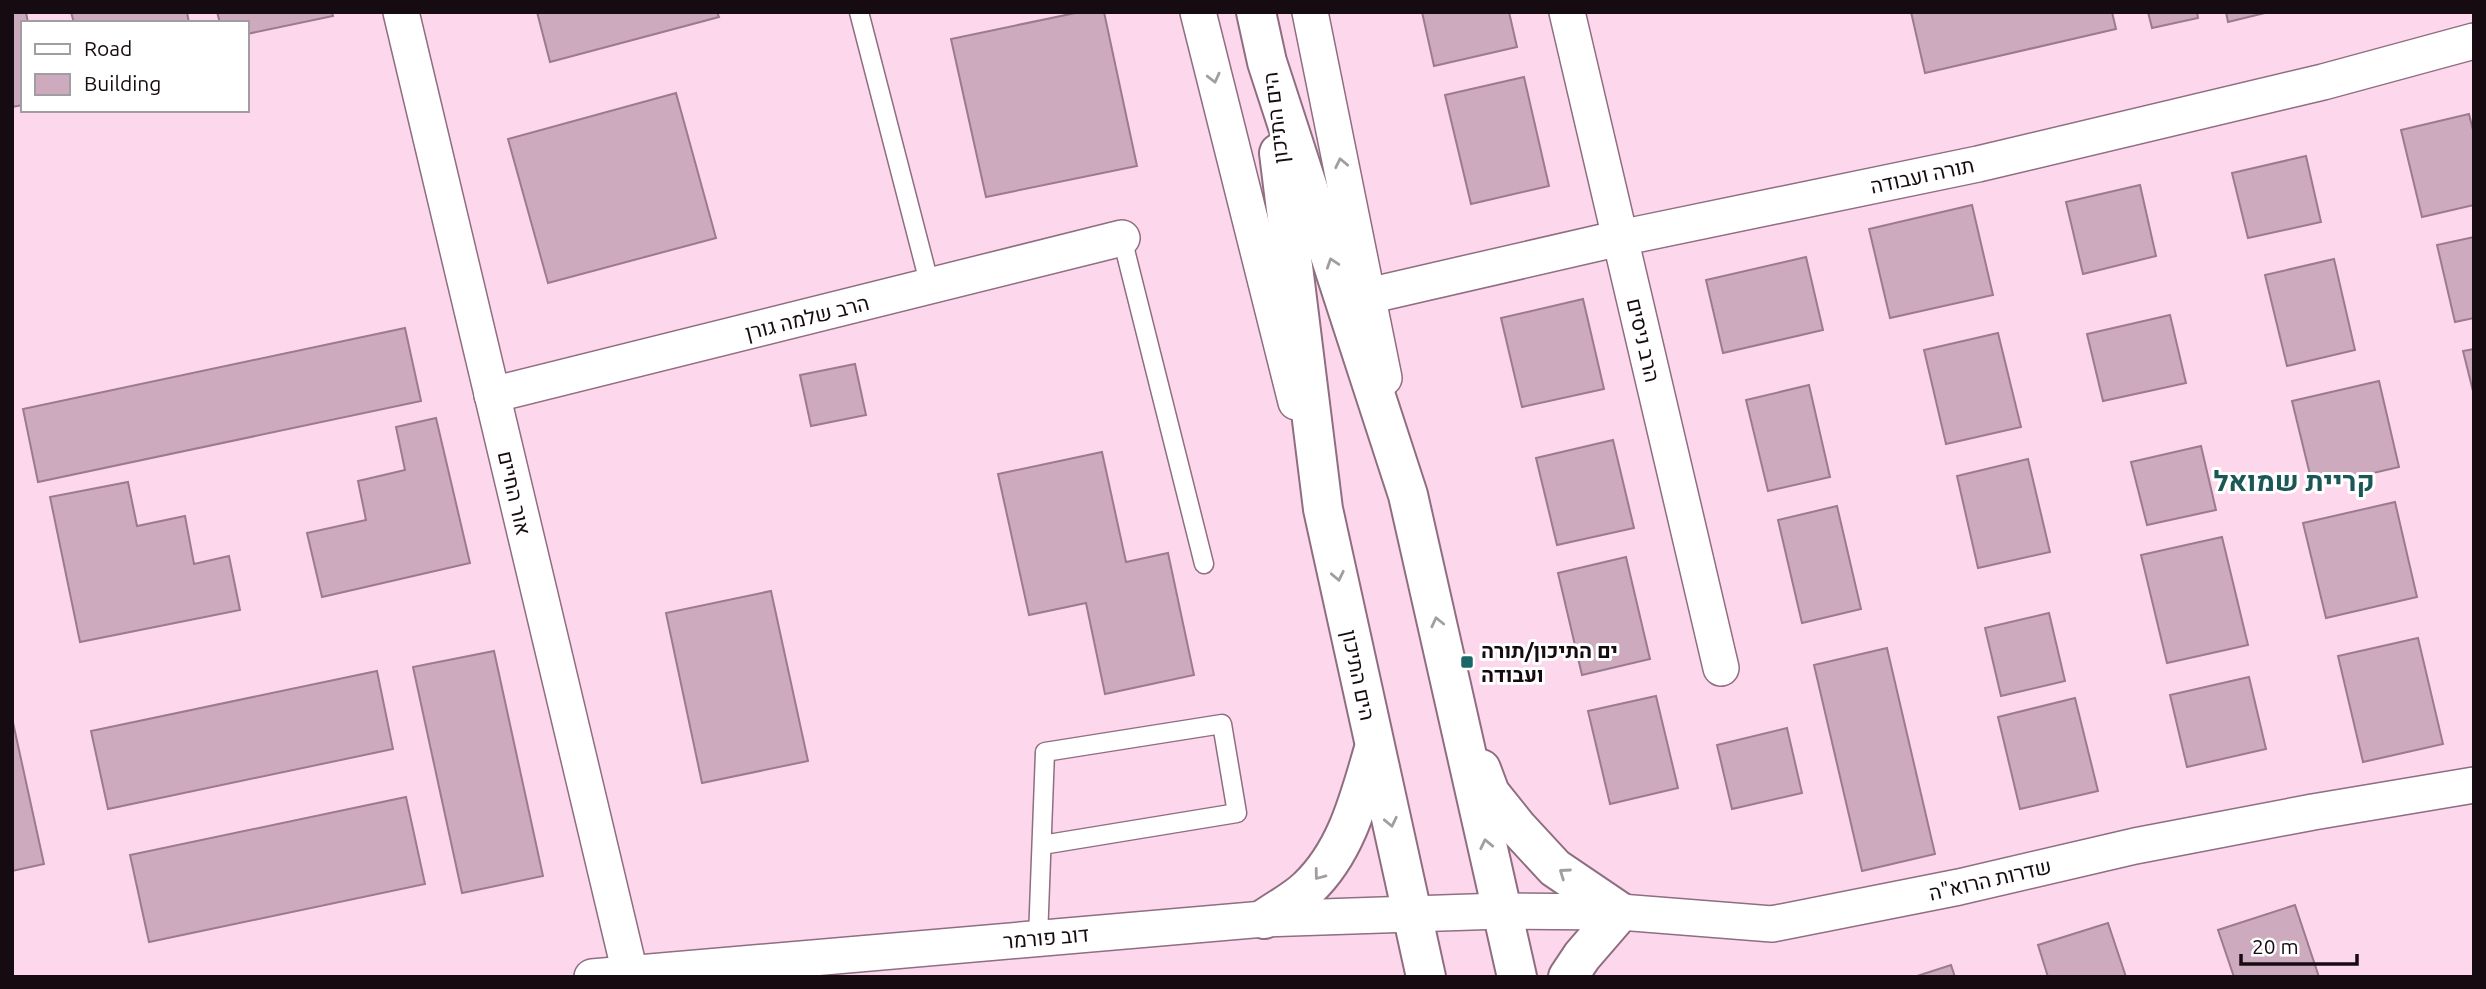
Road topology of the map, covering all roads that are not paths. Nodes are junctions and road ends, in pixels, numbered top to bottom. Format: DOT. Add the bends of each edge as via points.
graph roads {
  1 [pos="401,12"];
  2 [pos="859,12"];
  3 [pos="1198,12"];
  4 [pos="1256,12"];
  5 [pos="1310,12"];
  6 [pos="1567,12"];
  7 [pos="2474,41"];
  8 [pos="1267,62"];
  9 [pos="1122,238"];
  10 [pos="1620,238"];
  11 [pos="930,286"];
  12 [pos="1368,296"];
  13 [pos="492,396"];
  14 [pos="1408,495"];
  15 [pos="1323,509"];
  16 [pos="1204,564"];
  17 [pos="1721,668"];
  18 [pos="1457,712"];
  19 [pos="1375,746"];
  20 [pos="2474,785"];
  21 [pos="1042,845"];
  22 [pos="1501,911"];
  23 [pos="1620,912"];
  24 [pos="1411,914"];
  25 [pos="1264,919"];
  26 [pos="1038,938"];
  27 [pos="630,973"];
  28 [pos="592,977"];
  29 [pos="1426,977"];
  30 [pos="1517,977"];
  31 [pos="1568,977"];
  1 -- 13 [label="street, אור החיים"];
  2 -- 11 [label="lane"];
  3 -- 15 [label="street, one-way"];
  4 -- 8 [label="street"];
  12 -- 5 [label="street, one-way"];
  6 -- 10 [label="street, הרב ניסים"];
  7 -- 10 [label="street, תורה ועבודה" via="1978,164"];
  14 -- 8 [label="street, הים התיכון, one-way"];
  8 -- 15 [label="street, הים התיכון"];
  9 -- 11 [label="street, הרב שלמה גורן"];
  9 -- 16 [label="lane"];
  10 -- 12 [label="street, תורה ועבודה"];
  10 -- 17 [label="street, הרב ניסים"];
  11 -- 13 [label="street, הרב שלמה גורן"];
  12 -- 14 [label="street"];
  13 -- 27 [label="street, אור החיים"];
  18 -- 14 [label="street, הים התיכון, one-way"];
  15 -- 19 [label="street, הים התיכון, one-way"];
  22 -- 18 [label="street, הים התיכון, one-way"];
  23 -- 18 [label="street, one-way" via="1556,868 1518,828 1490,793"];
  19 -- 24 [label="street, הים התיכון, one-way"];
  19 -- 25 [label="street, one-way" via="1357,807 1338,849 1308,888"];
  20 -- 23 [label="street, שדרות הרוא\"ה" via="2135,846 1772,924"];
  21 -- 21 [label="lane" via="1045,752 1222,724 1237,813"];
  21 -- 26 [label="lane"];
  22 -- 23 [label="street, שדרות הרוא\"ה"];
  22 -- 24 [label="street, דוב פורמר"];
  22 -- 30 [label="street, הים התיכון"];
  23 -- 31 [label="street"];
  24 -- 25 [label="street, דוב פורמר"];
  24 -- 29 [label="street, הים התיכון"];
  25 -- 26 [label="street, דוב פורמר"];
  26 -- 27 [label="street, דוב פורמר"];
  27 -- 28 [label="street, דוב פורמר"];
}
